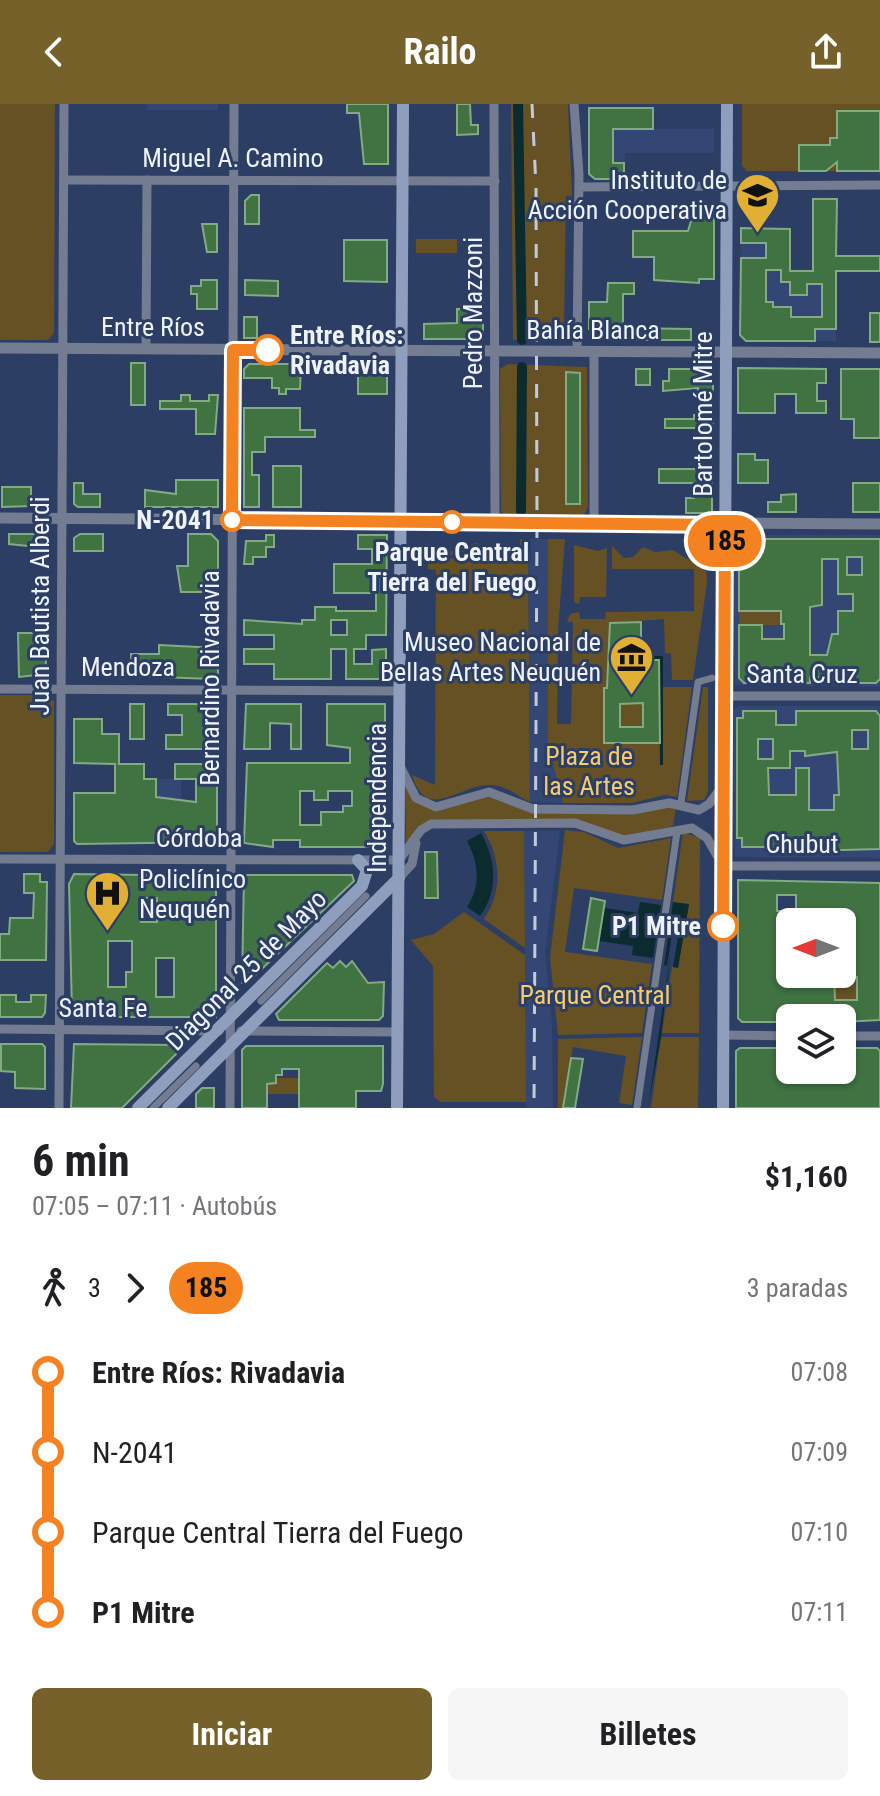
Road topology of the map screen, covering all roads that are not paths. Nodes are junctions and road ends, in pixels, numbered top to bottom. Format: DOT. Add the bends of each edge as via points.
graph roads {
  1 [pos="64,104"];
  2 [pos="234,104"];
  3 [pos="403,104"];
  4 [pos="494,104"];
  5 [pos="574,104"];
  6 [pos="727,104"];
  7 [pos="64,180"];
  8 [pos="147,180"];
  9 [pos="233,180"];
  10 [pos="403,180"];
  11 [pos="495,181"];
  12 [pos="880,185"];
  13 [pos="727,186"];
  14 [pos="580,187"];
  15 [pos="0,348"];
  16 [pos="63,349"];
  17 [pos="146,349"];
  18 [pos="233,350"];
  19 [pos="402,351"];
  20 [pos="495,351"];
  21 [pos="577,352"];
  22 [pos="594,352"];
  23 [pos="726,353"];
  24 [pos="880,353"];
  25 [pos="0,518"];
  26 [pos="62,519"];
  27 [pos="232,520"];
  28 [pos="401,521"];
  29 [pos="495,522"];
  30 [pos="594,523"];
  31 [pos="880,524"];
  32 [pos="725,525"];
  33 [pos="712,678"];
  34 [pos="0,689"];
  35 [pos="61,689"];
  36 [pos="232,690"];
  37 [pos="400,691"];
  38 [pos="724,696"];
  39 [pos="880,696"];
  40 [pos="399,765"];
  41 [pos="724,784"];
  42 [pos="681,803"];
  43 [pos="677,832"];
  44 [pos="417,838"];
  45 [pos="0,859"];
  46 [pos="60,859"];
  47 [pos="231,860"];
  48 [pos="358,860"];
  49 [pos="399,860"];
  50 [pos="723,866"];
  51 [pos="880,866"];
  52 [pos="399,878"];
  53 [pos="368,894"];
  54 [pos="261,1001"];
  55 [pos="231,1016"];
  56 [pos="0,1029"];
  57 [pos="60,1030"];
  58 [pos="216,1031"];
  59 [pos="230,1031"];
  60 [pos="246,1031"];
  61 [pos="398,1032"];
  62 [pos="723,1035"];
  63 [pos="776,1036"];
  64 [pos="856,1036"];
  65 [pos="880,1036"];
  66 [pos="230,1046"];
  67 [pos="196,1066"];
  68 [pos="59,1108"];
  69 [pos="138,1108"];
  70 [pos="153,1108"];
  71 [pos="168,1108"];
  72 [pos="230,1108"];
  73 [pos="397,1108"];
  74 [pos="637,1108"];
  75 [pos="723,1108"];
  1 -- 7 [label="street, Juan Bautista Alberdi"];
  2 -- 9 [label="street, Bernardino Rivadavia"];
  3 -- 10 [label="main road, Independencia"];
  4 -- 11 [label="street, Pedro Mazzoni"];
  5 -- 14 [label="street"];
  6 -- 13 [label="main road, Bartolomé Mitre"];
  7 -- 8 [label="street, Miguel A. Camino"];
  7 -- 16 [label="street, Juan Bautista Alberdi"];
  8 -- 9 [label="street, Miguel A. Camino"];
  8 -- 17 [label="street"];
  9 -- 10 [label="street, Miguel A. Camino"];
  9 -- 18 [label="street, Bernardino Rivadavia"];
  10 -- 11 [label="street, Miguel A. Camino"];
  10 -- 19 [label="main road, Independencia"];
  11 -- 20 [label="street, Pedro Mazzoni"];
  12 -- 13 [label="street"];
  13 -- 14 [label="street"];
  13 -- 23 [label="main road, Bartolomé Mitre"];
  14 -- 21 [label="street"];
  15 -- 16 [label="street, Entre Ríos"];
  16 -- 17 [label="street, Entre Ríos"];
  16 -- 26 [label="street, Juan Bautista Alberdi"];
  17 -- 18 [label="street, Entre Ríos"];
  18 -- 19 [label="street, Entre Ríos"];
  18 -- 27 [label="street, Bernardino Rivadavia"];
  19 -- 20 [label="street, Bahía Blanca"];
  19 -- 28 [label="main road, Independencia"];
  20 -- 21 [label="street, Bahía Blanca"];
  20 -- 29 [label="street, Pedro Mazzoni"];
  21 -- 22 [label="street, Bahía Blanca"];
  22 -- 23 [label="street, Bahía Blanca"];
  22 -- 30 [label="street"];
  23 -- 24 [label="street, Bahía Blanca"];
  23 -- 32 [label="main road, Bartolomé Mitre"];
  25 -- 26 [label="street"];
  26 -- 27 [label="street"];
  26 -- 35 [label="street, Juan Bautista Alberdi"];
  27 -- 28 [label="street"];
  27 -- 36 [label="street, Bernardino Rivadavia"];
  28 -- 29 [label="street"];
  28 -- 37 [label="main road, Independencia"];
  29 -- 30 [label="street"];
  30 -- 32 [label="street"];
  31 -- 32 [label="street"];
  32 -- 38 [label="main road, Bartolomé Mitre"];
  33 -- 42 [label="street" via="698,682"];
  34 -- 35 [label="street, Mendoza"];
  35 -- 36 [label="street, Mendoza"];
  35 -- 46 [label="street, Juan Bautista Alberdi"];
  36 -- 37 [label="street, Mendoza"];
  36 -- 47 [label="street, Bernardino Rivadavia"];
  37 -- 40 [label="main road, Independencia"];
  38 -- 39 [label="street, Santa Cruz"];
  38 -- 41 [label="main road, Bartolomé Mitre"];
  40 -- 41 [label="street" via="416,798 436,807 489,792 533,809 633,810 669,803 699,810"];
  40 -- 49 [label="main road, Independencia"];
  41 -- 50 [label="main road, Bartolomé Mitre"];
  43 -- 74 [label="street"];
  44 -- 49 [label="street"];
  44 -- 50 [label="street" via="424,827 439,824 575,823 624,840 687,828 704,834"];
  44 -- 52 [label="street" via="414,860"];
  45 -- 46 [label="street, Córdoba"];
  46 -- 47 [label="street, Córdoba"];
  46 -- 57 [label="street, Juan Bautista Alberdi"];
  47 -- 48 [label="street, Córdoba"];
  47 -- 55 [label="street, Bernardino Rivadavia"];
  48 -- 49 [label="street, Córdoba"];
  48 -- 53 [label="main road, Diagonal 25 de Mayo" via="367,870"];
  49 -- 52 [label="main road, Independencia"];
  50 -- 51 [label="street, Chubut"];
  50 -- 62 [label="main road, Bartolomé Mitre"];
  52 -- 53 [label="main road, Diagonal 25 de Mayo"];
  52 -- 61 [label="main road, Independencia"];
  53 -- 54 [label="main road, Diagonal 25 de Mayo"];
  53 -- 54 [label="main road, Diagonal 25 de Mayo"];
  54 -- 55 [label="main road, Diagonal 25 de Mayo"];
  54 -- 60 [label="main road, Diagonal 25 de Mayo"];
  55 -- 58 [label="main road, Diagonal 25 de Mayo"];
  55 -- 59 [label="street, Bernardino Rivadavia"];
  56 -- 57 [label="street, Santa Fe"];
  57 -- 58 [label="street, Santa Fe"];
  57 -- 68 [label="street, Juan Bautista Alberdi"];
  58 -- 59 [label="street, Santa Fe"];
  58 -- 67 [label="main road, Diagonal 25 de Mayo"];
  59 -- 60 [label="street, Santa Fe"];
  59 -- 66 [label="street, Bernardino Rivadavia"];
  60 -- 61 [label="street, Santa Fe"];
  60 -- 66 [label="main road, Diagonal 25 de Mayo"];
  61 -- 73 [label="main road, Independencia"];
  62 -- 63 [label="street"];
  62 -- 75 [label="main road, Bartolomé Mitre"];
  64 -- 65 [label="street"];
  66 -- 67 [label="main road, Diagonal 25 de Mayo"];
  66 -- 72 [label="street, Bernardino Rivadavia"];
  67 -- 69 [label="main road, Diagonal 25 de Mayo"];
  67 -- 70 [label="street"];
  67 -- 71 [label="main road, Diagonal 25 de Mayo"];
}
